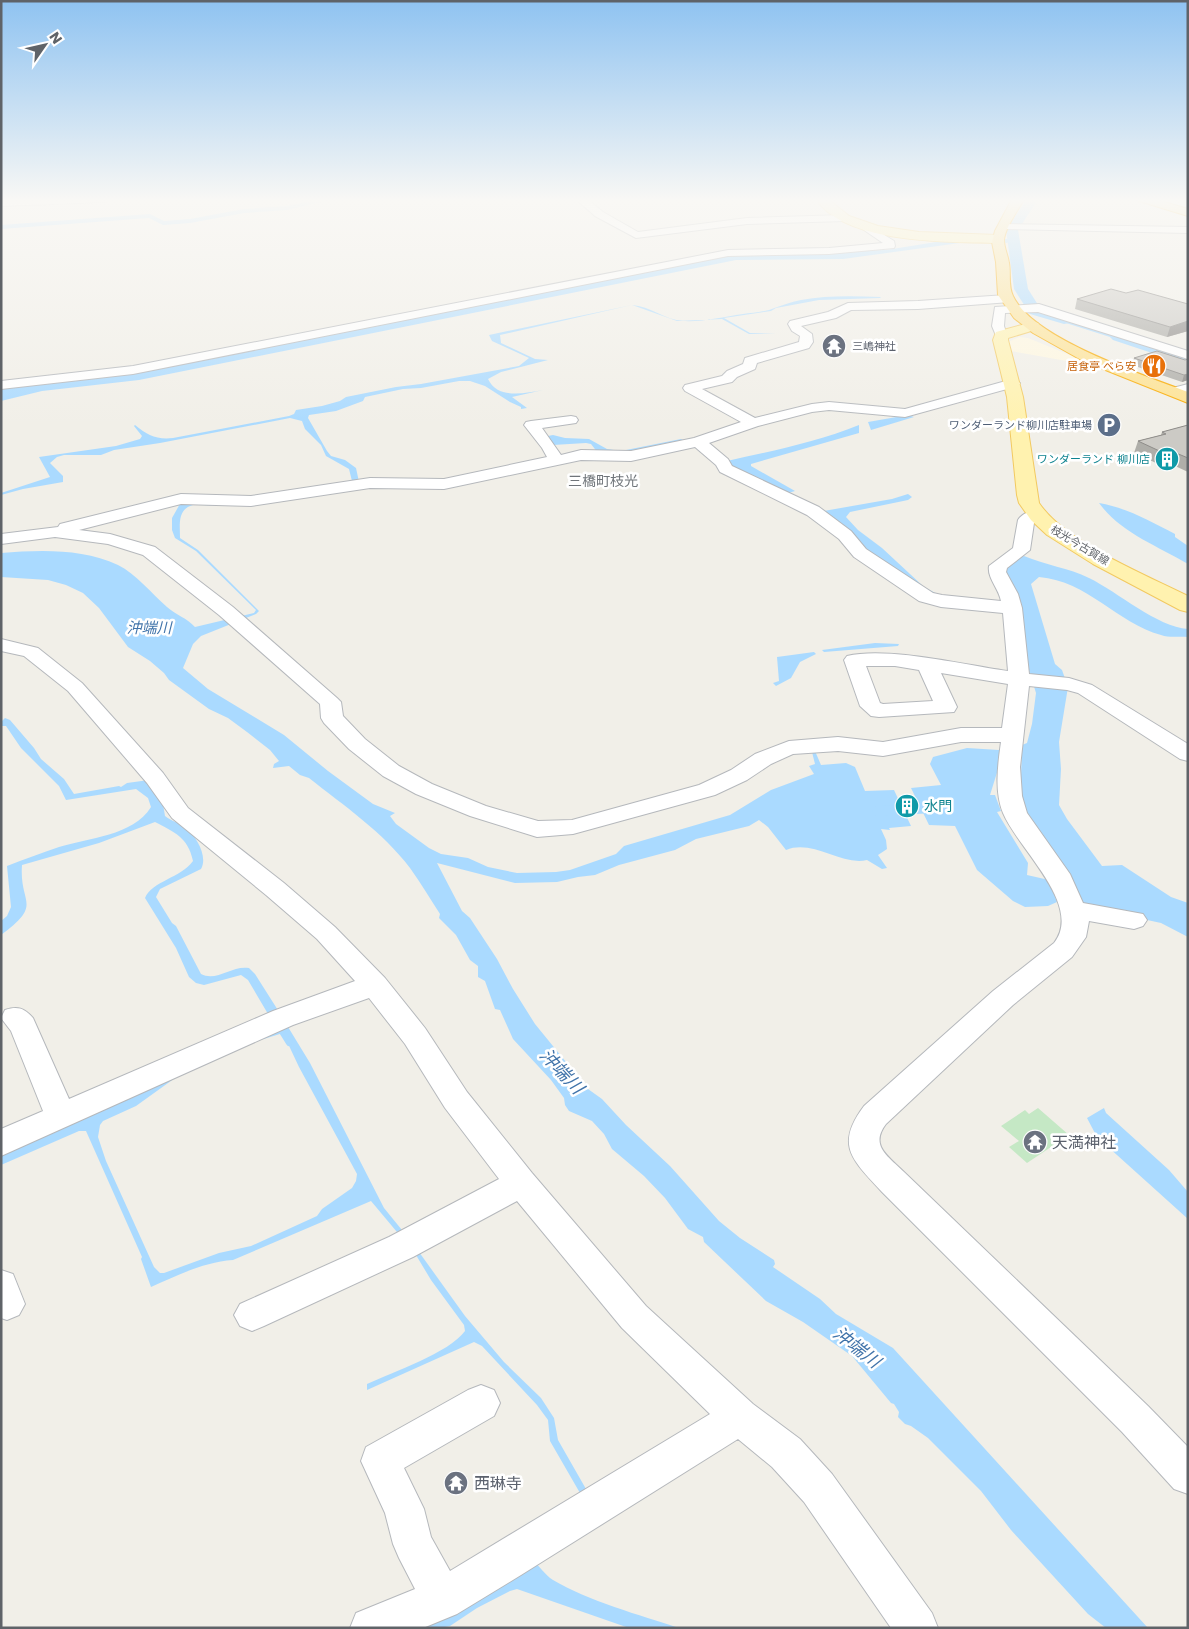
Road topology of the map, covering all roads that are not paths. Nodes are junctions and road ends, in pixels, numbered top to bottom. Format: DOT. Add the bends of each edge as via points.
graph roads {
  1 [pos="616,275"];
  2 [pos="1003,275"];
  3 [pos="1012,305"];
  4 [pos="1033,326"];
  5 [pos="1000,335"];
  6 [pos="1188,355"];
  7 [pos="1013,383"];
  8 [pos="1,385"];
  9 [pos="1181,390"];
  10 [pos="1188,398"];
  11 [pos="571,420"];
  12 [pos="753,424"];
  13 [pos="698,442"];
  14 [pos="557,461"];
  15 [pos="1037,515"];
  16 [pos="55,532"];
  17 [pos="1,539"];
  18 [pos="1188,605"];
  19 [pos="1012,608"];
  20 [pos="1,645"];
  21 [pos="928,665"];
  22 [pos="1019,679"];
  23 [pos="1013,735"];
  24 [pos="1188,754"];
  25 [pos="1073,910"];
  26 [pos="1134,920"];
  27 [pos="376,985"];
  28 [pos="15,1017"];
  29 [pos="61,1116"];
  30 [pos="1,1142"];
  31 [pos="521,1183"];
  32 [pos="252,1315"];
  33 [pos="481,1403"];
  34 [pos="740,1417"];
  35 [pos="1188,1475"];
  36 [pos="442,1599"];
  37 [pos="371,1628"];
  38 [pos="918,1628"];
  1 -- 8 [label="street" via="133,370"];
  2 -- 3 [label="highway" via="1003,288"];
  3 -- 4 [label="highway"];
  3 -- 5 [label="street" via="999,310"];
  3 -- 6 [label="street" via="1039,308"];
  3 -- 12 [label="street" via="848,307 832,315 794,324 806,334 804,345 750,361 750,366 726,379 690,388"];
  4 -- 5 [label="main road"];
  4 -- 9 [label="highway" via="1074,351"];
  5 -- 7 [label="main road, 枝光今古賀線" via="1000,350"];
  7 -- 12 [label="street" via="905,413 829,406"];
  7 -- 15 [label="main road, 枝光今古賀線" via="1029,503"];
  9 -- 10 [label="highway"];
  11 -- 14 [label="street" via="531,425"];
  12 -- 13 [label="street"];
  13 -- 14 [label="street" via="617,458 582,455"];
  13 -- 19 [label="street" via="726,469 813,511 845,535 860,553 926,597"];
  14 -- 16 [label="street" via="444,484 370,483 251,501 181,499"];
  15 -- 18 [label="main road, 枝光今古賀線" via="1054,532 1077,546"];
  15 -- 19 [label="street" via="1026,520 1021,550 998,566 997,572 1009,594"];
  16 -- 17 [label="street"];
  16 -- 23 [label="street" via="110,539 149,550 226,611 330,702 332,718 357,744 391,771 424,789 478,811 537,828 573,827 707,790 789,748 838,744 883,748 961,735"];
  19 -- 22 [label="street"];
  20 -- 27 [label="street" via="31,652 76,687 155,778 180,813 326,933"];
  21 -- 22 [label="street"];
  22 -- 23 [label="street"];
  22 -- 24 [label="street" via="1070,684 1085,689"];
  23 -- 25 [label="street" via="1009,784 1014,814 1057,874"];
  25 -- 26 [label="street"];
  25 -- 35 [label="street" via="1076,924 1073,936 1062,950 1003,998 882,1109 862,1135 865,1150 893,1182"];
  27 -- 29 [label="street" via="276,1021"];
  27 -- 31 [label="street" via="415,1036 456,1100"];
  28 -- 29 [label="street" via="23,1026"];
  29 -- 30 [label="street"];
  31 -- 32 [label="street" via="408,1243"];
  31 -- 34 [label="street" via="634,1317"];
  33 -- 36 [label="street" via="380,1461 404,1510 413,1544"];
  34 -- 36 [label="street"];
  34 -- 38 [label="street" via="786,1453 818,1488"];
  36 -- 37 [label="street"];
}
